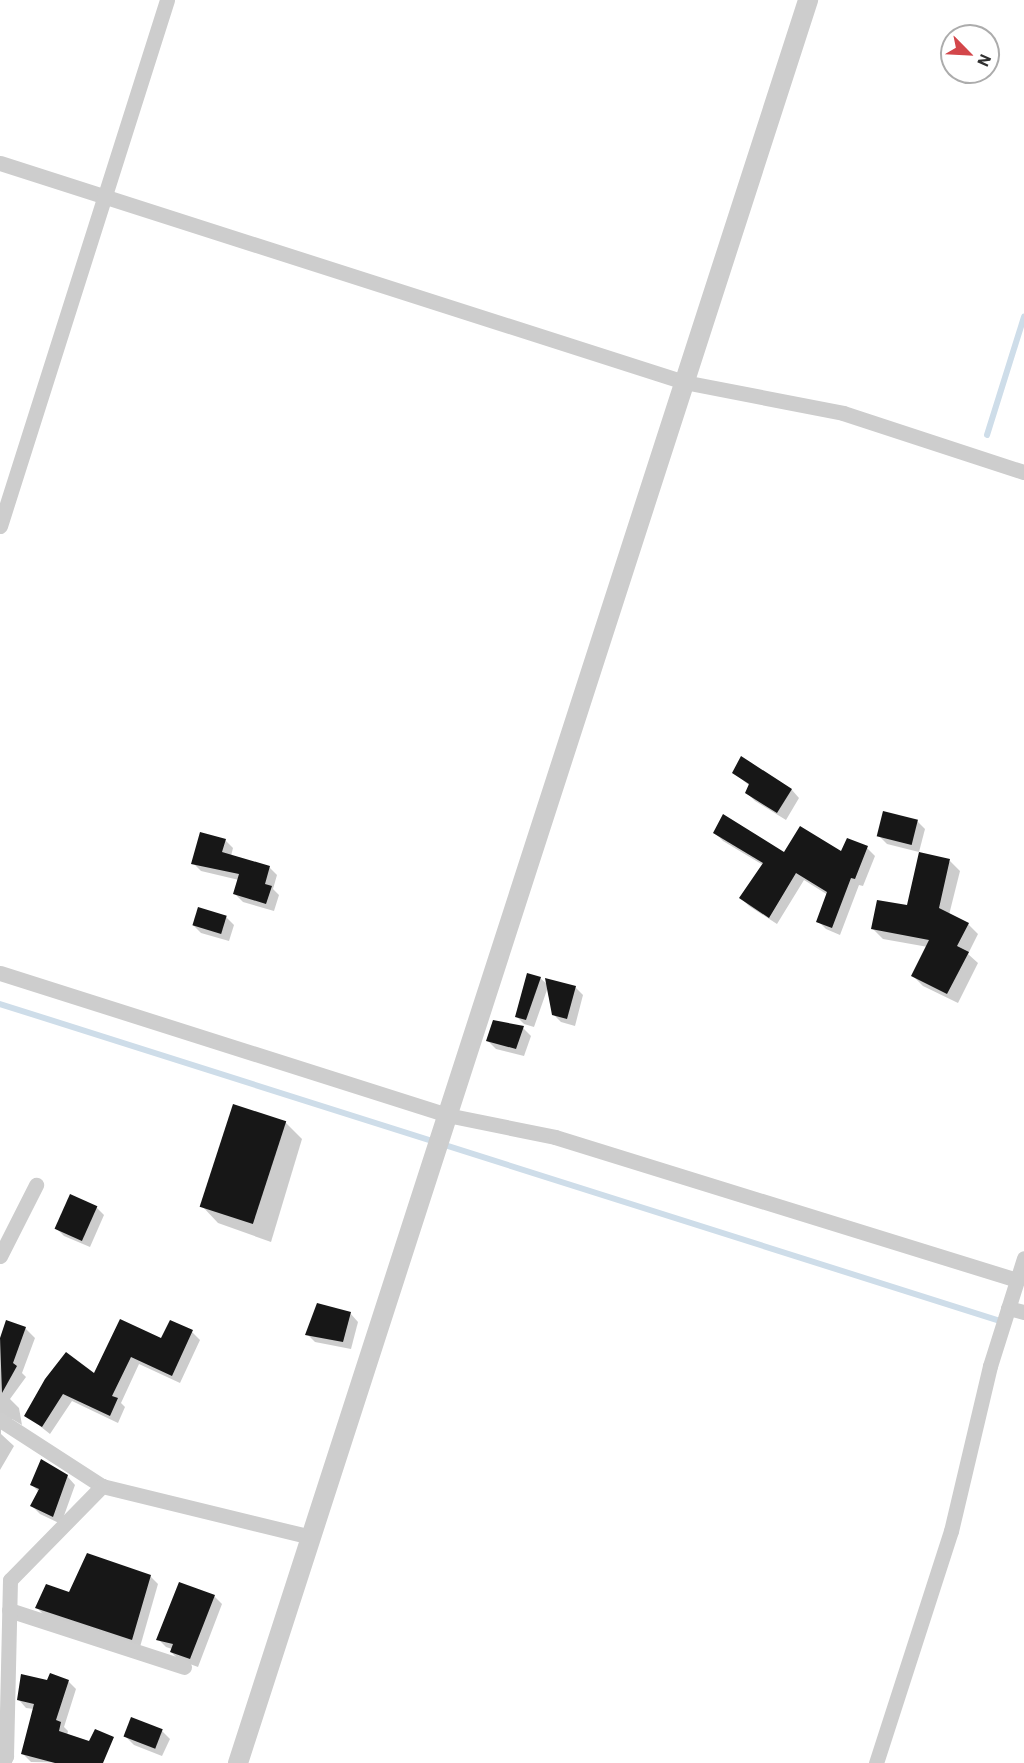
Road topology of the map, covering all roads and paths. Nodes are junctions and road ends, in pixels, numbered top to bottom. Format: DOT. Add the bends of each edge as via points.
graph roads {
  1 [pos="167,0"];
  2 [pos="808,0"];
  3 [pos="0,163"];
  4 [pos="105,196"];
  5 [pos="684,382"];
  6 [pos="1024,472"];
  7 [pos="0,526"];
  8 [pos="0,973"];
  9 [pos="445,1121"];
  10 [pos="36,1185"];
  11 [pos="0,1256"];
  12 [pos="1024,1258"];
  13 [pos="1012,1294"];
  14 [pos="1024,1312"];
  15 [pos="0,1420"];
  16 [pos="102,1486"];
  17 [pos="312,1537"];
  18 [pos="9,1610"];
  19 [pos="184,1667"];
  20 [pos="4,1694"];
  21 [pos="3,1763"];
  22 [pos="238,1763"];
  23 [pos="876,1763"];
  1 -- 4 [label="street"];
  2 -- 5 [label="street"];
  3 -- 4 [label="street"];
  4 -- 5 [label="street"];
  4 -- 7 [label="street"];
  5 -- 6 [label="street" via="843,413"];
  5 -- 9 [label="street"];
  8 -- 9 [label="street"];
  9 -- 13 [label="street" via="555,1137"];
  9 -- 17 [label="street"];
  10 -- 11 [label="street"];
  12 -- 13 [label="street"];
  13 -- 14 [label="street"];
  13 -- 23 [label="street" via="992,1359 951,1531"];
  15 -- 16 [label="street"];
  16 -- 17 [label="street"];
  16 -- 18 [label="street" via="10,1580"];
  17 -- 22 [label="street"];
  18 -- 19 [label="street"];
  18 -- 20 [label="street"];
  20 -- 21 [label="street"];
}
